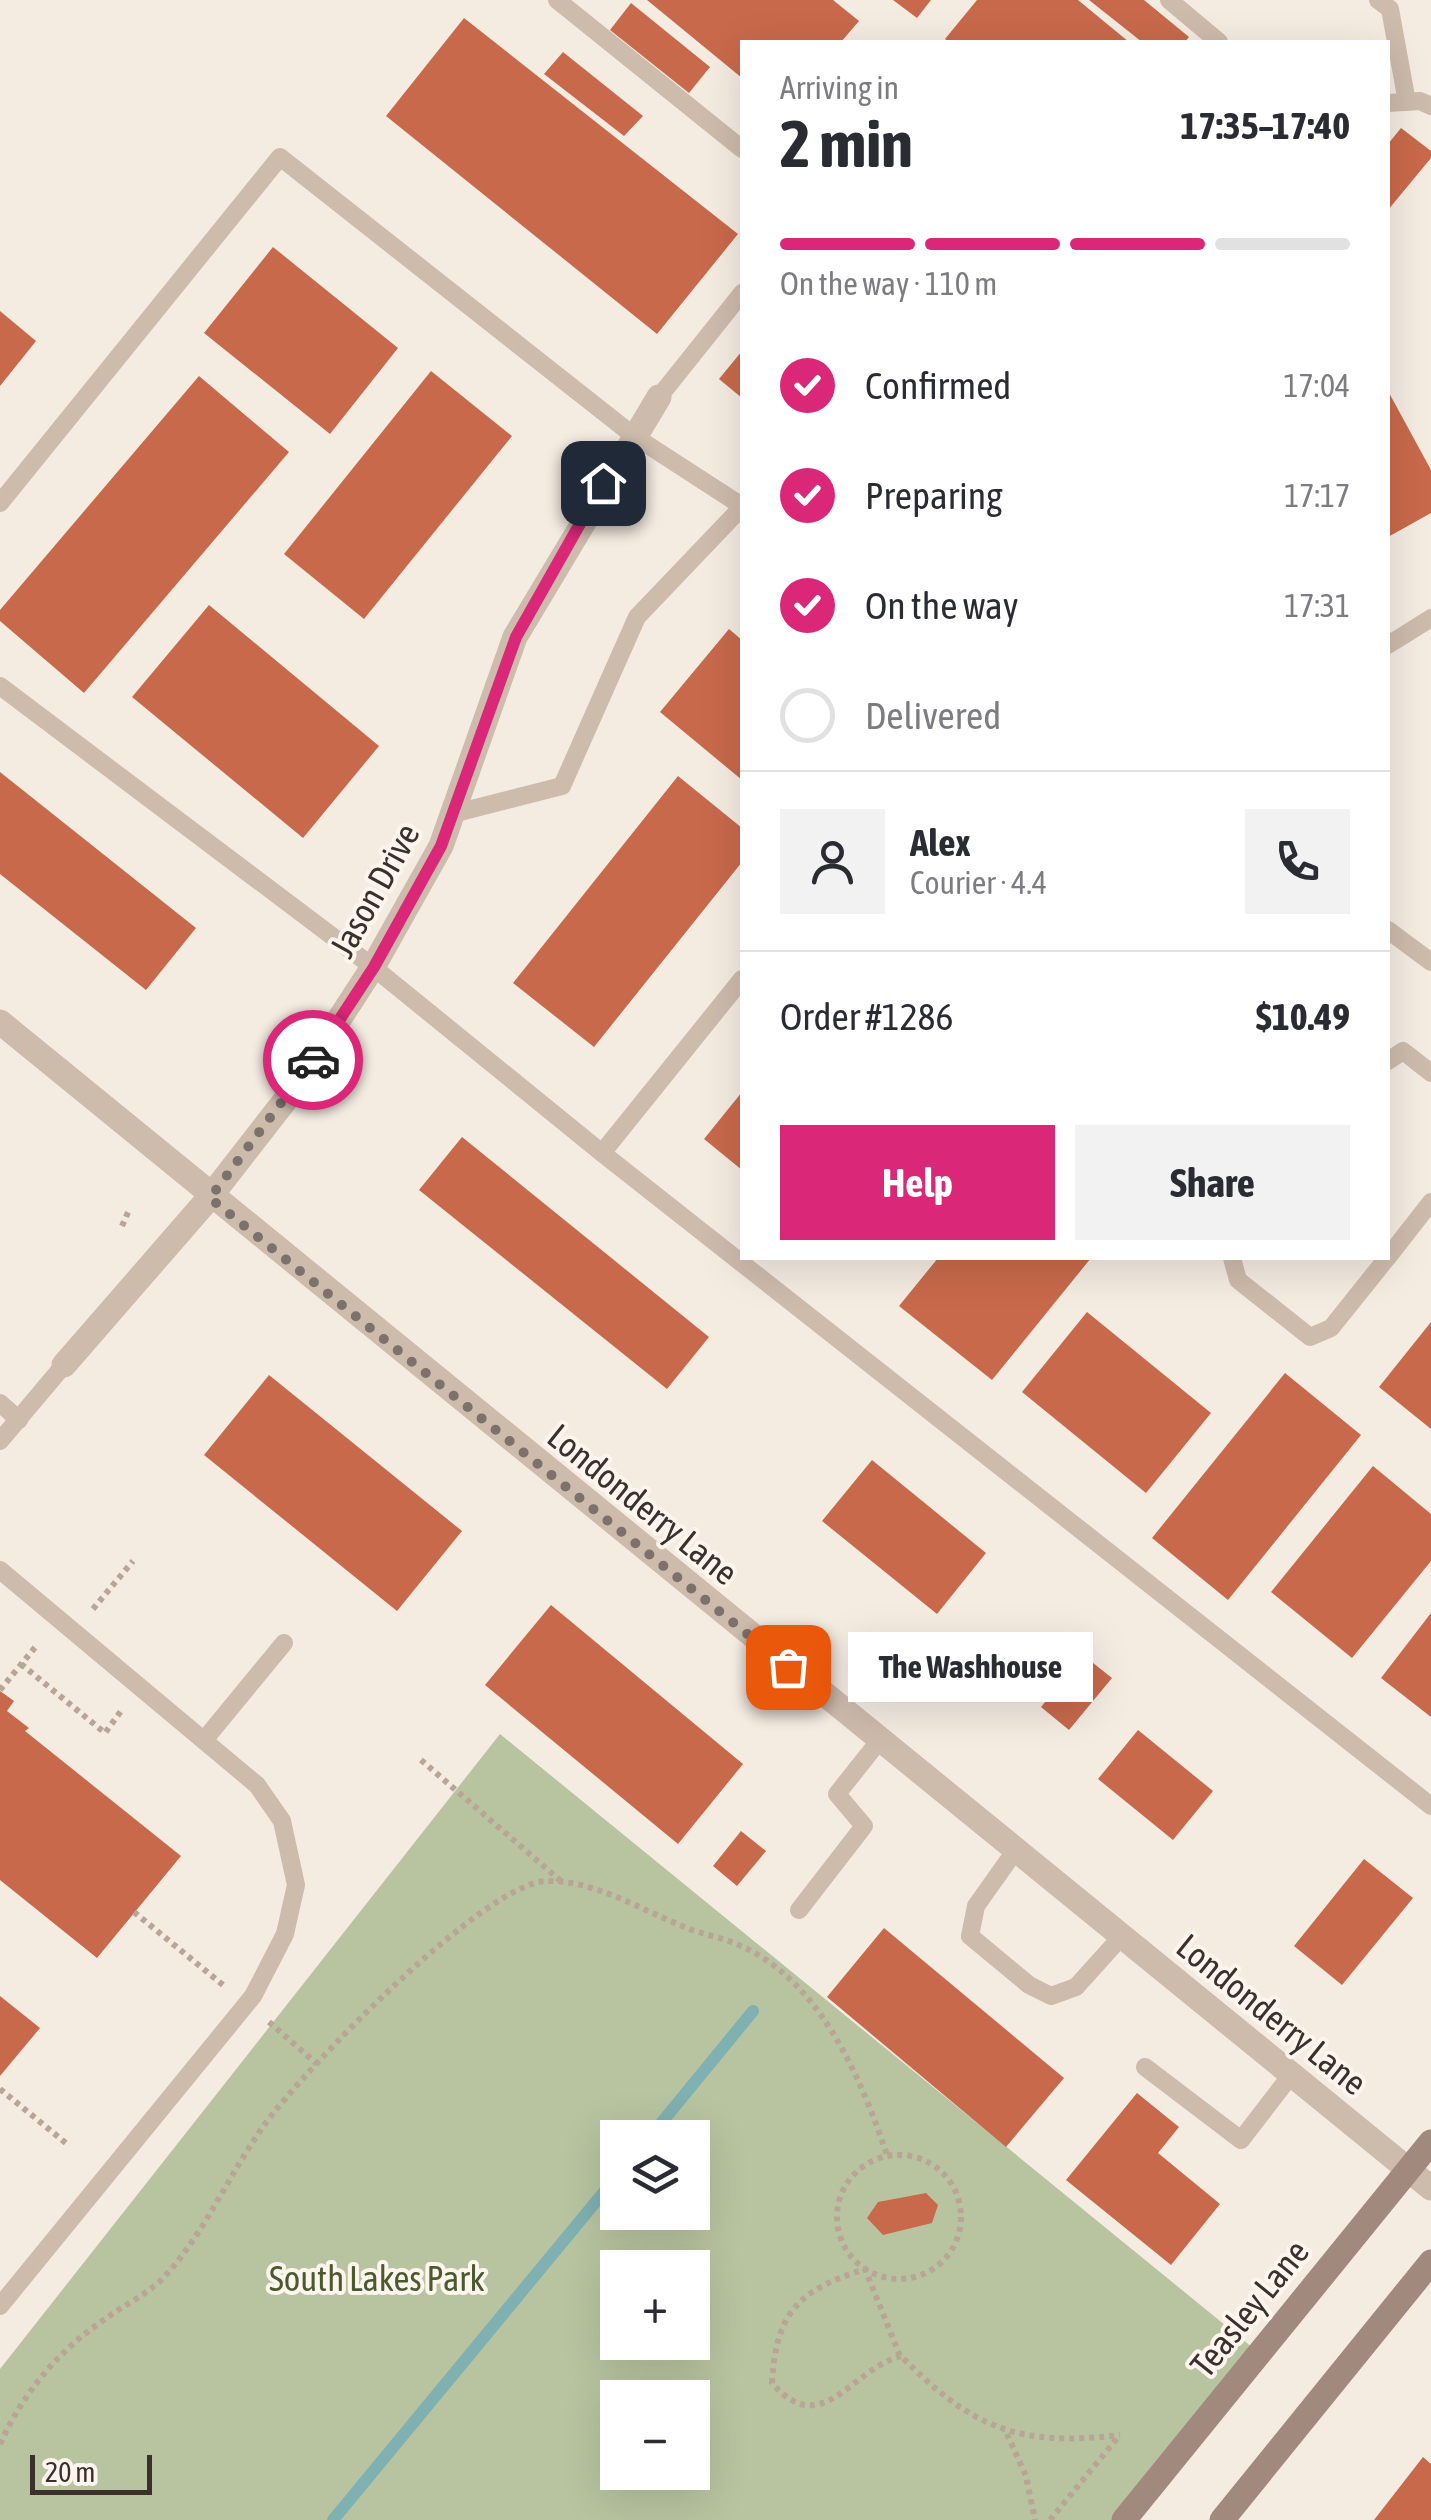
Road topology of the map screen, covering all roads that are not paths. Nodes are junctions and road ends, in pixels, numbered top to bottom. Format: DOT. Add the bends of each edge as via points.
graph roads {
  1 [pos="557,0"];
  2 [pos="1169,0"];
  3 [pos="1378,0"];
  4 [pos="1217,40"];
  5 [pos="1397,102"];
  6 [pos="1431,106"];
  7 [pos="740,147"];
  8 [pos="740,295"];
  9 [pos="658,397"];
  10 [pos="634,436"];
  11 [pos="0,503"];
  12 [pos="740,505"];
  13 [pos="740,508"];
  14 [pos="1431,618"];
  15 [pos="1390,644"];
  16 [pos="0,686"];
  17 [pos="452,814"];
  18 [pos="1390,931"];
  19 [pos="1431,962"];
  20 [pos="374,967"];
  21 [pos="740,981"];
  22 [pos="0,1022"];
  23 [pos="1390,1060"];
  24 [pos="1431,1072"];
  25 [pos="602,1153"];
  26 [pos="210,1198"];
  27 [pos="1431,1202"];
  28 [pos="1390,1253"];
  29 [pos="1233,1260"];
  30 [pos="1385,1260"];
  31 [pos="64,1365"];
  32 [pos="0,1404"];
  33 [pos="19,1420"];
  34 [pos="0,1441"];
  35 [pos="0,1570"];
  36 [pos="284,1644"];
  37 [pos="206,1740"];
  38 [pos="879,1741"];
  39 [pos="1431,1806"];
  40 [pos="1015,1851"];
  41 [pos="799,1910"];
  42 [pos="1121,1937"];
  43 [pos="1145,2067"];
  44 [pos="1291,2076"];
  45 [pos="1431,2142"];
  46 [pos="1408,2170"];
  47 [pos="1431,2188"];
  48 [pos="1431,2262"];
  49 [pos="3,2300"];
  50 [pos="1124,2520"];
  51 [pos="1222,2520"];
  1 -- 7 [label="lane"];
  2 -- 4 [label="lane"];
  3 -- 5 [label="lane" via="1390,9"];
  5 -- 6 [label="lane"];
  8 -- 9 [label="lane"];
  9 -- 10 [label="street, Jason Drive"];
  10 -- 11 [label="lane" via="280,157"];
  10 -- 12 [label="lane"];
  10 -- 17 [label="street, Jason Drive" via="516,637"];
  13 -- 17 [label="lane" via="637,617 562,786"];
  14 -- 15 [label="lane"];
  16 -- 20 [label="lane"];
  17 -- 20 [label="street, Jason Drive"];
  18 -- 19 [label="lane"];
  20 -- 25 [label="lane"];
  20 -- 26 [label="street, Jason Drive" via="294,1089"];
  21 -- 25 [label="lane"];
  22 -- 26 [label="street, Londonderry Lane"];
  23 -- 24 [label="lane" via="1403,1051"];
  25 -- 39 [label="lane"];
  26 -- 31 [label="street, Jason Drive"];
  26 -- 38 [label="street, Londonderry Lane"];
  27 -- 28 [label="lane"];
  29 -- 30 [label="lane" via="1238,1280 1310,1337 1331,1328"];
  31 -- 33 [label="lane"];
  32 -- 33 [label="lane"];
  33 -- 34 [label="lane"];
  35 -- 37 [label="lane"];
  36 -- 37 [label="lane"];
  37 -- 49 [label="lane" via="257,1785 282,1822 296,1885 286,1934 253,1996"];
  38 -- 40 [label="street, Londonderry Lane"];
  38 -- 41 [label="lane" via="837,1794 864,1826"];
  40 -- 42 [label="street, Londonderry Lane"];
  40 -- 42 [label="lane" via="976,1906 970,1936 1028,1985 1050,1996 1076,1986"];
  42 -- 44 [label="street, Londonderry Lane"];
  43 -- 44 [label="lane" via="1241,2140"];
  44 -- 46 [label="street, Londonderry Lane"];
  45 -- 46 [label="main road, Teasley Lane"];
  46 -- 47 [label="street, Londonderry Lane"];
  46 -- 50 [label="main road, Teasley Lane"];
  48 -- 51 [label="main road"];
}
